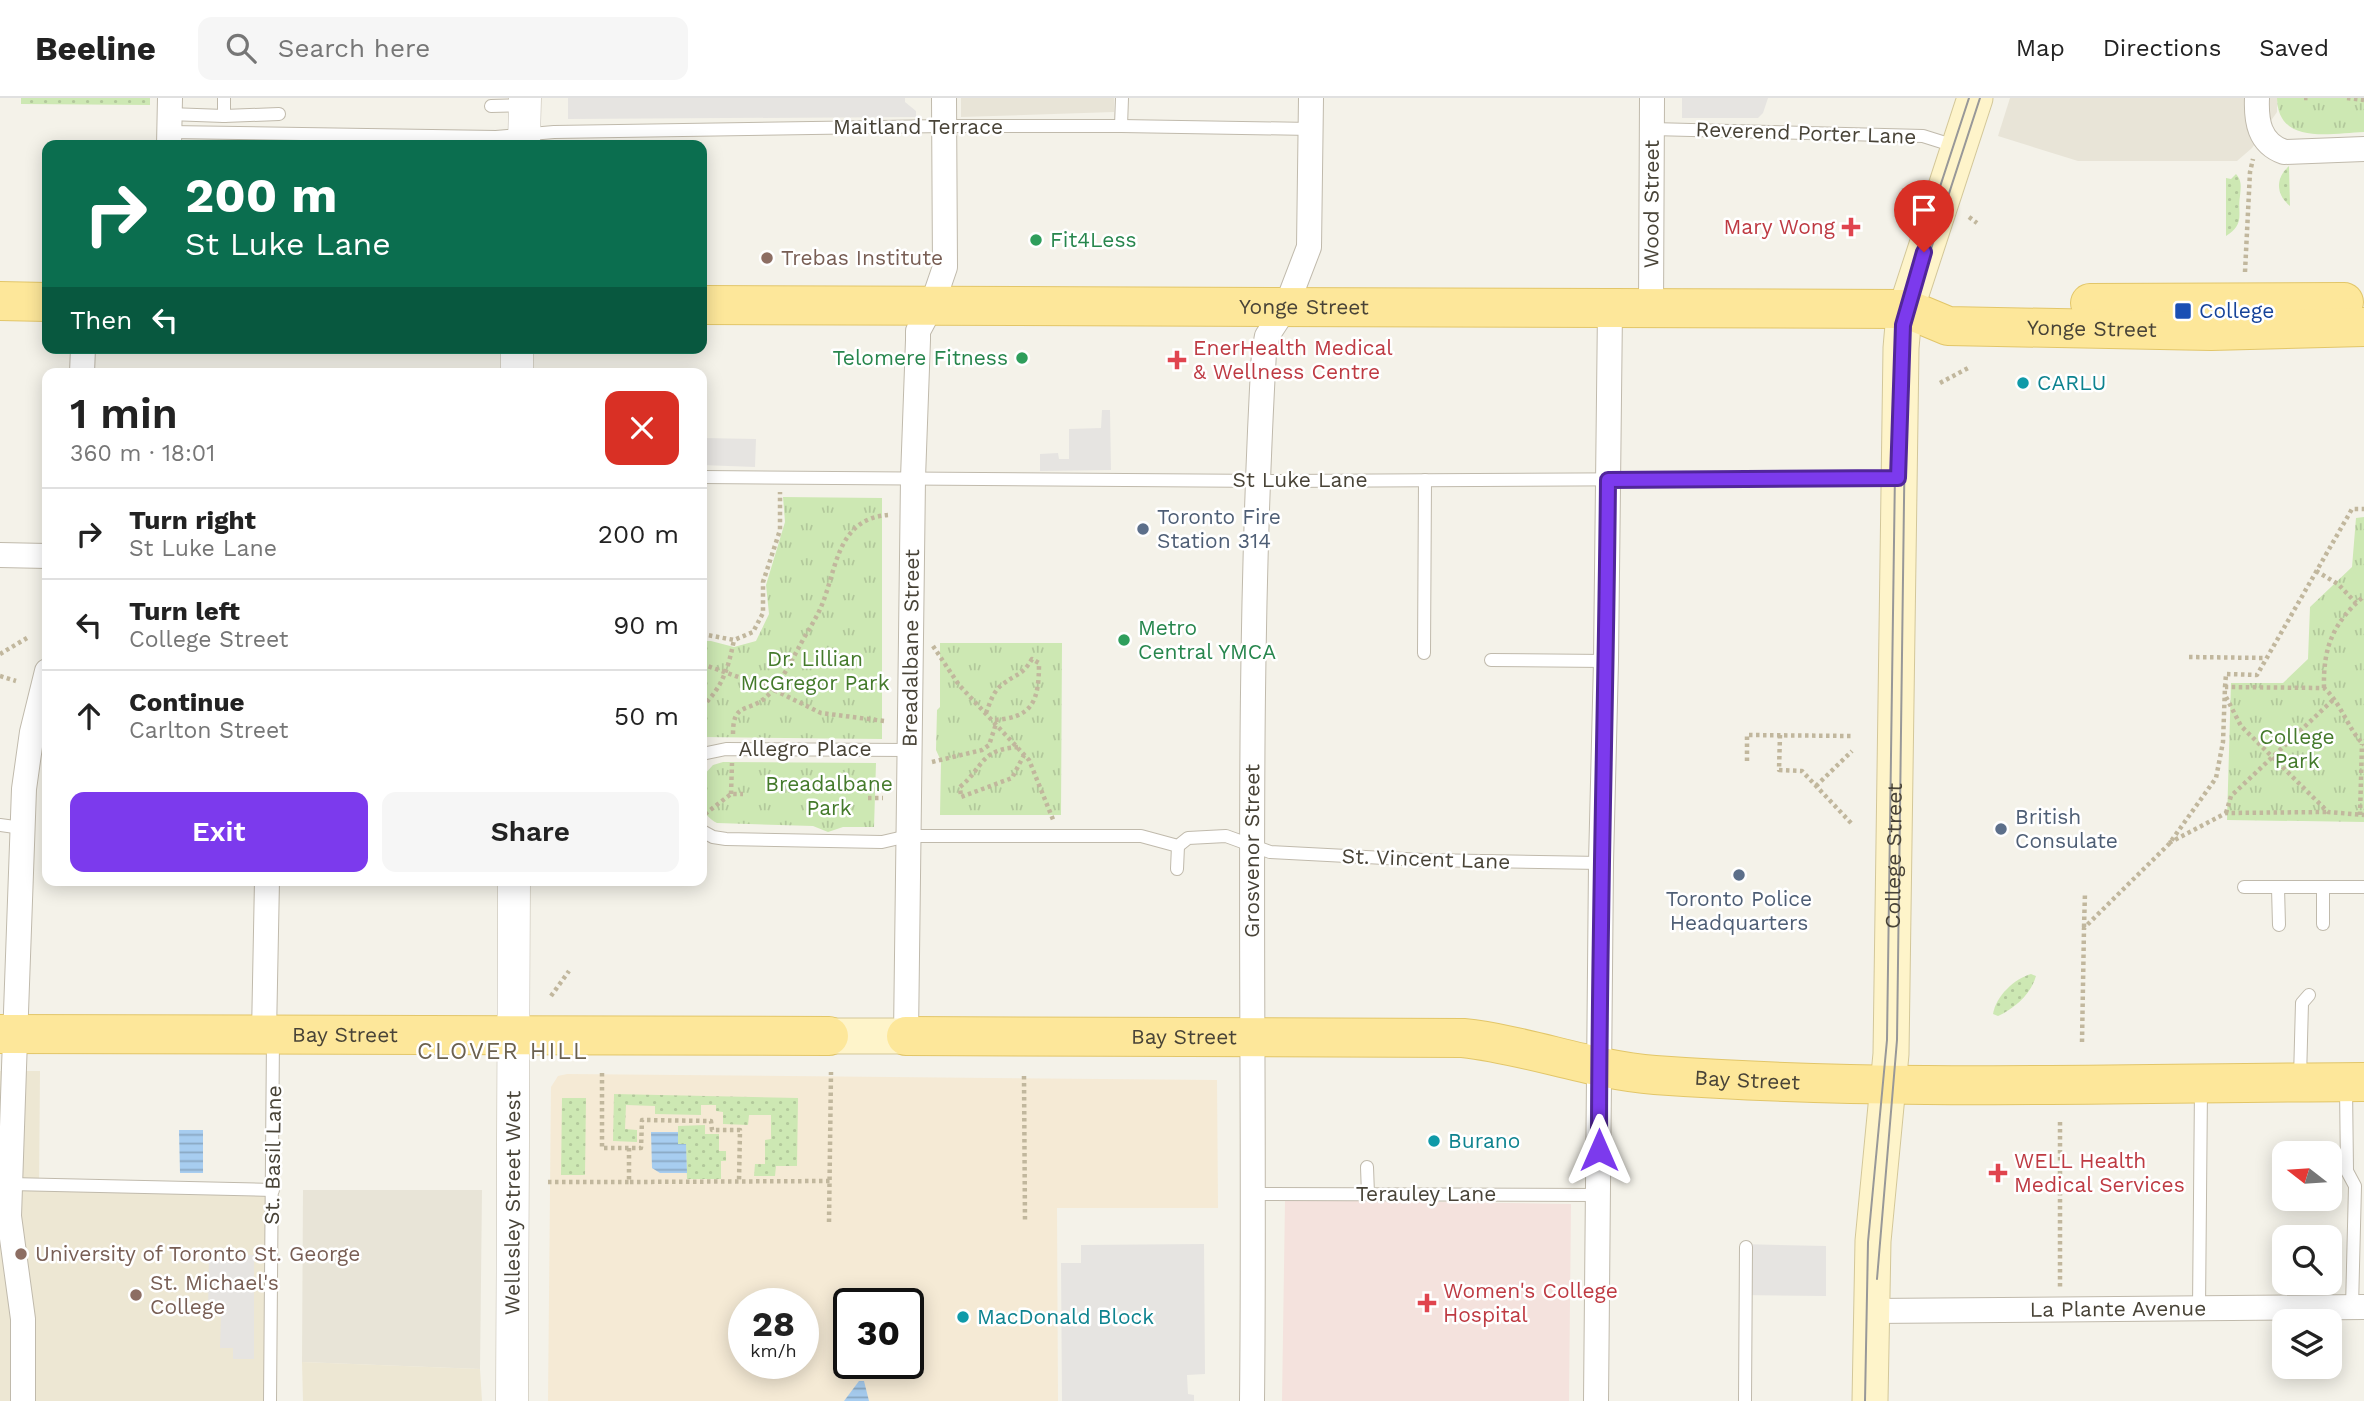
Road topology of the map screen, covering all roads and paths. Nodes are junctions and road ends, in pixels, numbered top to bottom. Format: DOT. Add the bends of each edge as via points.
graph roads {
  1 [pos="224,98"];
  2 [pos="944,98"];
  3 [pos="1122,98"];
  4 [pos="1311,98"];
  5 [pos="1651,98"];
  6 [pos="1975,98"];
  7 [pos="2257,98"];
  8 [pos="2347,98"];
  9 [pos="2364,100"];
  10 [pos="491,106"];
  11 [pos="279,114"];
  12 [pos="224,116"];
  13 [pos="524,120"];
  14 [pos="169,122"];
  15 [pos="944,126"];
  16 [pos="1121,126"];
  17 [pos="1311,129"];
  18 [pos="1652,129"];
  19 [pos="1961,148"];
  20 [pos="2364,149"];
  21 [pos="2265,150"];
  22 [pos="1904,189"];
  23 [pos="1969,216"];
  24 [pos="1897,217"];
  25 [pos="1977,223"];
  26 [pos="0,301"];
  27 [pos="2364,301"];
  28 [pos="42,302"];
  29 [pos="2246,302"];
  30 [pos="707,305"];
  31 [pos="932,305"];
  32 [pos="1286,307"];
  33 [pos="1610,309"];
  34 [pos="1651,309"];
  35 [pos="1906,310"];
  36 [pos="2364,327"];
  37 [pos="1970,368"];
  38 [pos="1940,383"];
  39 [pos="707,477"];
  40 [pos="780,477"];
  41 [pos="914,478"];
  42 [pos="1898,478"];
  43 [pos="1257,480"];
  44 [pos="1425,480"];
  45 [pos="1608,480"];
  46 [pos="2364,509"];
  47 [pos="888,515"];
  48 [pos="0,555"];
  49 [pos="42,556"];
  50 [pos="2316,571"];
  51 [pos="2364,596"];
  52 [pos="2356,603"];
  53 [pos="707,635"];
  54 [pos="27,638"];
  55 [pos="734,640"];
  56 [pos="931,643"];
  57 [pos="1424,653"];
  58 [pos="0,654"];
  59 [pos="2189,657"];
  60 [pos="2266,658"];
  61 [pos="1490,660"];
  62 [pos="1606,661"];
  63 [pos="707,665"];
  64 [pos="728,671"];
  65 [pos="0,676"];
  66 [pos="16,681"];
  67 [pos="2225,687"];
  68 [pos="2324,688"];
  69 [pos="772,689"];
  70 [pos="2225,695"];
  71 [pos="2335,698"];
  72 [pos="707,702"];
  73 [pos="986,713"];
  74 [pos="42,717"];
  75 [pos="884,721"];
  76 [pos="995,722"];
  77 [pos="1780,735"];
  78 [pos="1852,736"];
  79 [pos="39,744"];
  80 [pos="2363,744"];
  81 [pos="1018,747"];
  82 [pos="732,749"];
  83 [pos="909,750"];
  84 [pos="1852,751"];
  85 [pos="707,753"];
  86 [pos="1024,755"];
  87 [pos="2272,757"];
  88 [pos="1747,761"];
  89 [pos="932,762"];
  90 [pos="1816,786"];
  91 [pos="731,794"];
  92 [pos="743,794"];
  93 [pos="868,798"];
  94 [pos="883,799"];
  95 [pos="2328,812"];
  96 [pos="707,813"];
  97 [pos="2226,813"];
  98 [pos="2362,815"];
  99 [pos="1852,824"];
  100 [pos="11,826"];
  101 [pos="707,834"];
  102 [pos="1059,835"];
  103 [pos="908,836"];
  104 [pos="2169,844"];
  105 [pos="1252,845"];
  106 [pos="1178,846"];
  107 [pos="1601,863"];
  108 [pos="1177,869"];
  109 [pos="267,886"];
  110 [pos="514,886"];
  111 [pos="2244,887"];
  112 [pos="2323,887"];
  113 [pos="2364,887"];
  114 [pos="2278,888"];
  115 [pos="2085,893"];
  116 [pos="2323,924"];
  117 [pos="2279,925"];
  118 [pos="2084,928"];
  119 [pos="569,971"];
  120 [pos="551,996"];
  121 [pos="2301,997"];
  122 [pos="8,1034"];
  123 [pos="269,1034"];
  124 [pos="514,1034"];
  125 [pos="906,1036"];
  126 [pos="1252,1038"];
  127 [pos="2082,1042"];
  128 [pos="830,1054"];
  129 [pos="1599,1066"];
  130 [pos="602,1073"];
  131 [pos="1024,1076"];
  132 [pos="2300,1082"];
  133 [pos="2355,1082"];
  134 [pos="2202,1083"];
  135 [pos="1889,1085"];
  136 [pos="2060,1122"];
  137 [pos="629,1148"];
  138 [pos="1367,1167"];
  139 [pos="830,1181"];
  140 [pos="548,1182"];
  141 [pos="629,1182"];
  142 [pos="739,1182"];
  143 [pos="10,1184"];
  144 [pos="273,1190"];
  145 [pos="1252,1194"];
  146 [pos="1368,1194"];
  147 [pos="1599,1195"];
  148 [pos="829,1222"];
  149 [pos="1025,1222"];
  150 [pos="1746,1247"];
  151 [pos="2060,1288"];
  152 [pos="2358,1307"];
  153 [pos="2199,1309"];
  154 [pos="1871,1311"];
  155 [pos="23,1401"];
  156 [pos="270,1401"];
  157 [pos="512,1401"];
  158 [pos="1252,1401"];
  159 [pos="1596,1401"];
  160 [pos="1745,1401"];
  161 [pos="1870,1401"];
  1 -- 12 [label="lane"];
  2 -- 15 [label="street, Breadalbane Street"];
  3 -- 16 [label="lane"];
  4 -- 17 [label="street, Grosvenor Street"];
  5 -- 18 [label="street, Wood Street"];
  6 -- 19 [label="main road, College Street"];
  7 -- 21 [label="street" via="2256,115"];
  8 -- 9 [label="path"];
  10 -- 13 [label="lane"];
  11 -- 12 [label="lane"];
  12 -- 14 [label="lane"];
  13 -- 14 [label="lane" via="496,137"];
  13 -- 15 [label="lane, Maitland Terrace"];
  15 -- 16 [label="lane, Maitland Terrace"];
  15 -- 31 [label="street, Breadalbane Street" via="945,267"];
  16 -- 17 [label="lane, Maitland Terrace"];
  17 -- 32 [label="street, Grosvenor Street" via="1309,247"];
  18 -- 19 [label="lane, Reverend Porter Lane" via="1923,136"];
  18 -- 34 [label="street, Wood Street"];
  19 -- 35 [label="main road, College Street"];
  20 -- 21 [label="street"];
  21 -- 29 [label="path" via="2250,172"];
  22 -- 24 [label="path"];
  23 -- 25 [label="path"];
  26 -- 28 [label="main road"];
  27 -- 29 [label="main road, Yonge Street"];
  29 -- 35 [label="main road, Yonge Street" via="1951,304"];
  30 -- 31 [label="main road, Yonge Street"];
  31 -- 32 [label="main road, Yonge Street"];
  31 -- 41 [label="street, Breadalbane Street" via="918,331"];
  32 -- 33 [label="main road, Yonge Street"];
  32 -- 43 [label="street, Grosvenor Street" via="1267,336 1264,352"];
  33 -- 34 [label="main road, Yonge Street"];
  33 -- 45 [label="street"];
  34 -- 35 [label="main road, Yonge Street"];
  35 -- 36 [label="main road, Yonge Street" via="1948,326 2211,331"];
  35 -- 42 [label="main road, College Street"];
  37 -- 38 [label="path"];
  39 -- 40 [label="lane, St Luke Lane"];
  40 -- 41 [label="lane, St Luke Lane"];
  40 -- 55 [label="path" via="780,530 763,582 763,613 753,632"];
  41 -- 43 [label="lane, St Luke Lane"];
  41 -- 83 [label="street, Breadalbane Street"];
  42 -- 45 [label="lane, St Luke Lane"];
  42 -- 135 [label="main road, College Street"];
  43 -- 44 [label="lane, St Luke Lane"];
  43 -- 105 [label="street, Grosvenor Street"];
  44 -- 45 [label="lane, St Luke Lane"];
  44 -- 57 [label="lane"];
  45 -- 62 [label="street"];
  46 -- 50 [label="path" via="2352,509"];
  47 -- 69 [label="path" via="872,516 853,529 836,556 821,606"];
  48 -- 49 [label="street"];
  50 -- 52 [label="path" via="2339,584"];
  50 -- 60 [label="path"];
  51 -- 52 [label="path"];
  52 -- 68 [label="path" via="2332,637"];
  53 -- 55 [label="path"];
  54 -- 58 [label="path"];
  55 -- 64 [label="path"];
  56 -- 73 [label="path" via="959,685"];
  59 -- 60 [label="path"];
  60 -- 67 [label="path" via="2256,675 2225,674"];
  61 -- 62 [label="lane"];
  62 -- 107 [label="street"];
  63 -- 64 [label="path"];
  64 -- 69 [label="path"];
  64 -- 72 [label="path"];
  65 -- 66 [label="path"];
  67 -- 68 [label="path"];
  67 -- 70 [label="path"];
  68 -- 71 [label="path"];
  69 -- 75 [label="path" via="821,713"];
  69 -- 82 [label="path" via="733,720"];
  70 -- 87 [label="path" via="2241,726"];
  70 -- 104 [label="path" via="2216,778"];
  71 -- 80 [label="path"];
  71 -- 87 [label="path"];
  73 -- 76 [label="path"];
  73 -- 76 [label="path" via="1002,684 1022,673 1032,659 1039,663 1039,681 1028,710 1019,717"];
  74 -- 79 [label="street"];
  76 -- 81 [label="path"];
  76 -- 89 [label="path" via="989,745 982,750"];
  77 -- 78 [label="path"];
  77 -- 88 [label="path" via="1747,735"];
  77 -- 90 [label="path" via="1779,770 1802,771"];
  79 -- 100 [label="street"];
  80 -- 98 [label="path"];
  81 -- 86 [label="path"];
  81 -- 86 [label="path" via="990,753 960,787 961,797 1012,778"];
  82 -- 83 [label="lane, Allegro Place"];
  82 -- 85 [label="lane, Allegro Place"];
  82 -- 91 [label="path"];
  83 -- 103 [label="street, Breadalbane Street"];
  84 -- 90 [label="path"];
  86 -- 102 [label="path"];
  87 -- 95 [label="path"];
  87 -- 97 [label="path" via="2231,796"];
  90 -- 99 [label="path"];
  91 -- 92 [label="path"];
  91 -- 96 [label="path"];
  93 -- 94 [label="path"];
  95 -- 97 [label="path"];
  95 -- 98 [label="path"];
  97 -- 104 [label="path"];
  100 -- 122 [label="street"];
  101 -- 103 [label="lane" via="726,839 882,842"];
  102 -- 103 [label="lane"];
  102 -- 106 [label="lane" via="1141,836"];
  103 -- 125 [label="street, Breadalbane Street"];
  104 -- 118 [label="path"];
  105 -- 106 [label="lane, St. Vincent Lane" via="1226,836 1188,838"];
  105 -- 107 [label="lane, St. Vincent Lane" via="1270,852 1354,857"];
  105 -- 126 [label="street, Grosvenor Street"];
  106 -- 108 [label="lane"];
  107 -- 129 [label="street"];
  109 -- 123 [label="street"];
  110 -- 124 [label="street, Wellesley Street West"];
  111 -- 114 [label="lane"];
  112 -- 113 [label="lane"];
  112 -- 114 [label="lane"];
  112 -- 116 [label="lane"];
  114 -- 117 [label="lane"];
  115 -- 118 [label="path"];
  118 -- 127 [label="path"];
  119 -- 120 [label="path"];
  121 -- 132 [label="lane"];
  122 -- 123 [label="main road, Bay Street"];
  122 -- 143 [label="street"];
  123 -- 124 [label="main road, Bay Street"];
  123 -- 144 [label="lane, St. Basil Lane"];
  124 -- 128 [label="main road, Bay Street"];
  124 -- 157 [label="street, Wellesley Street West"];
  125 -- 126 [label="main road, Bay Street"];
  125 -- 128 [label="main road, Bay Street"];
  126 -- 129 [label="main road, Bay Street" via="1463,1038"];
  126 -- 145 [label="street, Grosvenor Street"];
  128 -- 139 [label="path"];
  129 -- 135 [label="main road, Bay Street" via="1652,1075"];
  129 -- 147 [label="street"];
  130 -- 137 [label="path" via="602,1148"];
  131 -- 149 [label="path"];
  132 -- 133 [label="main road, Bay Street"];
  132 -- 134 [label="main road, Bay Street"];
  133 -- 152 [label="lane" via="2347,1171 2355,1186"];
  134 -- 135 [label="main road, Bay Street"];
  134 -- 153 [label="lane"];
  135 -- 154 [label="main road, College Street" via="1873,1241"];
  136 -- 151 [label="path"];
  137 -- 141 [label="path"];
  137 -- 142 [label="path" via="642,1148 642,1120 711,1121 712,1130 740,1130"];
  138 -- 146 [label="lane"];
  139 -- 142 [label="path"];
  139 -- 148 [label="path"];
  140 -- 141 [label="path"];
  141 -- 142 [label="path"];
  143 -- 144 [label="lane"];
  143 -- 155 [label="street" via="9,1216 23,1319"];
  144 -- 156 [label="lane, St. Basil Lane"];
  145 -- 146 [label="lane, Terauley Lane"];
  145 -- 158 [label="street, Grosvenor Street"];
  146 -- 147 [label="lane, Terauley Lane"];
  147 -- 159 [label="street"];
  150 -- 160 [label="lane"];
  152 -- 153 [label="street, La Plante Avenue"];
  153 -- 154 [label="street, La Plante Avenue"];
  154 -- 161 [label="main road, College Street"];
}
